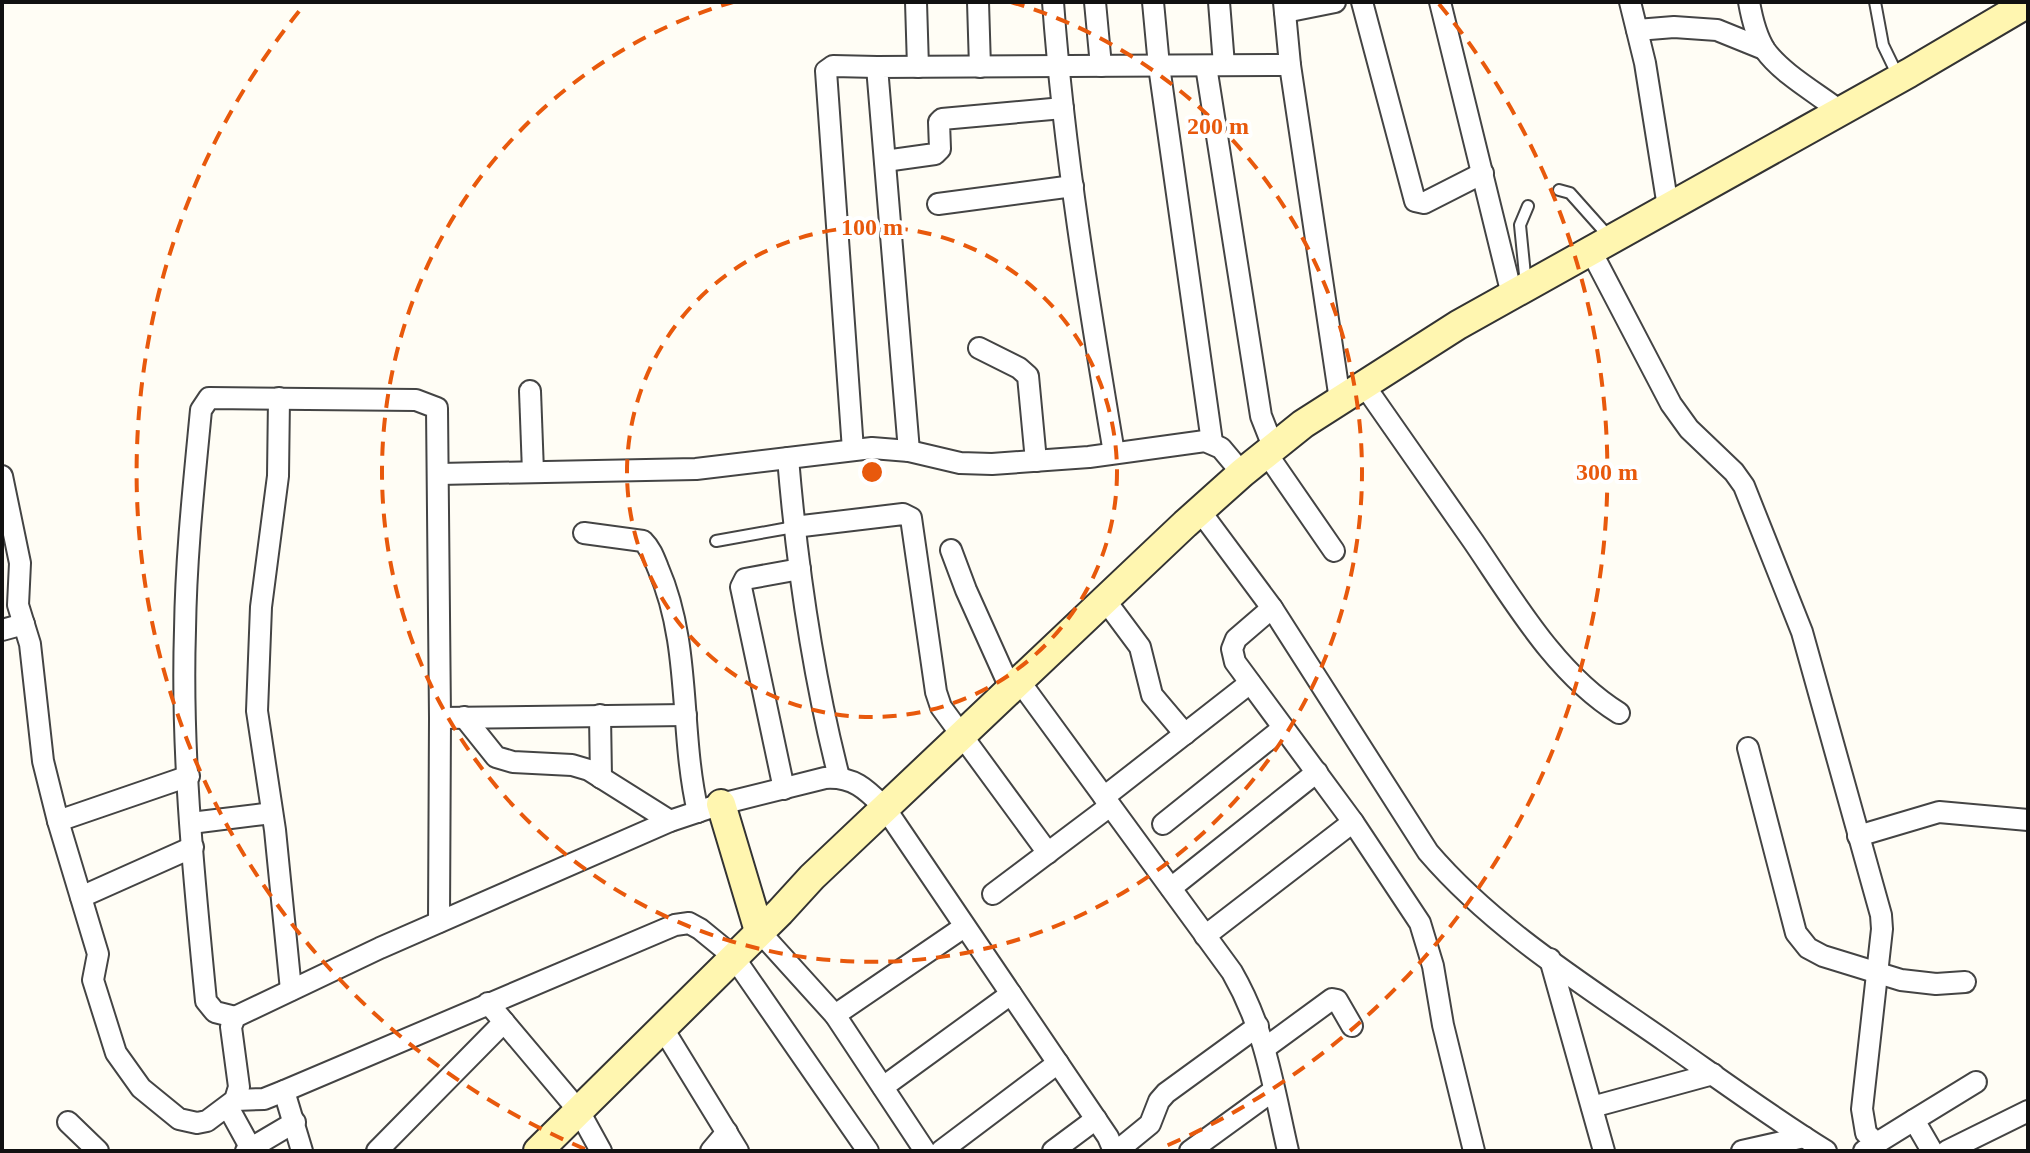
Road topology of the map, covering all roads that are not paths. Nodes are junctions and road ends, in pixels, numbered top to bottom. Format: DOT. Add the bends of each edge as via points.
graph roads {
  1 [pos="916,2"];
  2 [pos="978,2"];
  3 [pos="1053,2"];
  4 [pos="1095,2"];
  5 [pos="1153,2"];
  6 [pos="1219,2"];
  7 [pos="1335,2"];
  8 [pos="1362,2"];
  9 [pos="1440,2"];
  10 [pos="1630,2"];
  11 [pos="1749,2"];
  12 [pos="1875,2"];
  13 [pos="2018,5"];
  14 [pos="1285,7"];
  15 [pos="1637,30"];
  16 [pos="1764,49"];
  17 [pos="1215,65"];
  18 [pos="1290,65"];
  19 [pos="1058,66"];
  20 [pos="1101,66"];
  21 [pos="1159,66"];
  22 [pos="877,67"];
  23 [pos="918,67"];
  24 [pos="980,67"];
  25 [pos="1899,78"];
  26 [pos="1063,108"];
  27 [pos="1840,111"];
  28 [pos="885,161"];
  29 [pos="1483,173"];
  30 [pos="1073,186"];
  31 [pos="1559,190"];
  32 [pos="938,204"];
  33 [pos="1528,206"];
  34 [pos="1668,207"];
  35 [pos="1601,245"];
  36 [pos="1519,291"];
  37 [pos="979,348"];
  38 [pos="1364,385"];
  39 [pos="530,391"];
  40 [pos="279,398"];
  41 [pos="1340,400"];
  42 [pos="1212,442"];
  43 [pos="853,450"];
  44 [pos="909,451"];
  45 [pos="1271,452"];
  46 [pos="1114,453"];
  47 [pos="788,458"];
  48 [pos="1036,461"];
  49 [pos="533,472"];
  50 [pos="1242,473"];
  51 [pos="439,474"];
  52 [pos="2,476"];
  53 [pos="1200,511"];
  54 [pos="794,527"];
  55 [pos="584,533"];
  56 [pos="716,541"];
  57 [pos="951,550"];
  58 [pos="1334,551"];
  59 [pos="800,569"];
  60 [pos="1105,600"];
  61 [pos="1272,608"];
  62 [pos="24,624"];
  63 [pos="2,630"];
  64 [pos="1250,683"];
  65 [pos="1016,686"];
  66 [pos="1619,713"];
  67 [pos="600,715"];
  68 [pos="686,715"];
  69 [pos="464,717"];
  70 [pos="440,718"];
  71 [pos="1283,728"];
  72 [pos="1185,734"];
  73 [pos="961,737"];
  74 [pos="1748,748"];
  75 [pos="1317,772"];
  76 [pos="189,776"];
  77 [pos="839,777"];
  78 [pos="601,778"];
  79 [pos="784,789"];
  80 [pos="1107,801"];
  81 [pos="719,805"];
  82 [pos="885,808"];
  83 [pos="272,813"];
  84 [pos="2028,820"];
  85 [pos="58,821"];
  86 [pos="670,821"];
  87 [pos="1353,822"];
  88 [pos="191,823"];
  89 [pos="1163,824"];
  90 [pos="1858,836"];
  91 [pos="193,847"];
  92 [pos="1048,853"];
  93 [pos="1171,888"];
  94 [pos="993,894"];
  95 [pos="81,897"];
  96 [pos="439,922"];
  97 [pos="964,927"];
  98 [pos="759,931"];
  99 [pos="1205,936"];
  100 [pos="733,956"];
  101 [pos="1550,959"];
  102 [pos="1877,972"];
  103 [pos="1965,982"];
  104 [pos="291,990"];
  105 [pos="1011,994"];
  106 [pos="488,1003"];
  107 [pos="835,1015"];
  108 [pos="235,1017"];
  109 [pos="504,1022"];
  110 [pos="1258,1026"];
  111 [pos="1352,1026"];
  112 [pos="662,1027"];
  113 [pos="1265,1048"];
  114 [pos="1058,1063"];
  115 [pos="1713,1074"];
  116 [pos="1976,1082"];
  117 [pos="883,1087"];
  118 [pos="1274,1090"];
  119 [pos="284,1091"];
  120 [pos="231,1104"];
  121 [pos="1592,1107"];
  122 [pos="579,1111"];
  123 [pos="2028,1111"];
  124 [pos="1096,1119"];
  125 [pos="1914,1120"];
  126 [pos="68,1122"];
  127 [pos="295,1122"];
  128 [pos="727,1132"];
  129 [pos="1804,1137"];
  130 [pos="1870,1147"];
  131 [pos="248,1149"];
  132 [pos="1933,1149"];
  133 [pos="98,1151"];
  134 [pos="302,1151"];
  135 [pos="377,1151"];
  136 [pos="538,1151"];
  137 [pos="601,1151"];
  138 [pos="711,1151"];
  139 [pos="738,1151"];
  140 [pos="868,1151"];
  141 [pos="925,1151"];
  142 [pos="941,1151"];
  143 [pos="1053,1151"];
  144 [pos="1116,1151"];
  145 [pos="1190,1151"];
  146 [pos="1288,1151"];
  147 [pos="1474,1151"];
  148 [pos="1604,1151"];
  149 [pos="1742,1151"];
  150 [pos="1826,1151"];
  1 -- 23 [label="street"];
  2 -- 24 [label="street"];
  3 -- 19 [label="street"];
  4 -- 20 [label="street"];
  5 -- 21 [label="street"];
  6 -- 17 [label="street"];
  7 -- 14 [label="street"];
  8 -- 29 [label="street" via="1415,201 1424,203"];
  9 -- 29 [label="street"];
  10 -- 15 [label="street"];
  11 -- 16 [label="street"];
  12 -- 25 [label="lane" via="1883,45"];
  13 -- 25 [label="main road"];
  14 -- 18 [label="street"];
  15 -- 16 [label="street" via="1717,30"];
  15 -- 34 [label="street"];
  16 -- 27 [label="street"];
  17 -- 18 [label="street"];
  17 -- 21 [label="street"];
  17 -- 45 [label="street" via="1261,416"];
  18 -- 41 [label="street"];
  19 -- 20 [label="street"];
  19 -- 24 [label="street"];
  19 -- 26 [label="street"];
  20 -- 21 [label="street"];
  21 -- 42 [label="street"];
  22 -- 23 [label="street"];
  22 -- 28 [label="street"];
  22 -- 43 [label="street" via="833,66 826,71"];
  23 -- 24 [label="street"];
  25 -- 27 [label="main road"];
  26 -- 28 [label="street" via="942,119 935,154"];
  26 -- 30 [label="street"];
  27 -- 34 [label="main road"];
  28 -- 44 [label="street"];
  29 -- 36 [label="street"];
  30 -- 32 [label="street"];
  30 -- 46 [label="street"];
  31 -- 35 [label="lane" via="1570,193"];
  33 -- 36 [label="lane" via="1520,225"];
  34 -- 35 [label="main road"];
  35 -- 36 [label="main road"];
  35 -- 90 [label="street" via="1671,404 1744,486 1802,632"];
  36 -- 38 [label="main road"];
  37 -- 48 [label="street" via="1028,376"];
  38 -- 41 [label="main road"];
  38 -- 66 [label="street" via="1573,678"];
  39 -- 49 [label="street"];
  40 -- 51 [label="street" via="429,403 437,408"];
  40 -- 76 [label="street" via="209,398 201,410 184,632"];
  40 -- 83 [label="street" via="278,476 257,667 258,720"];
  41 -- 45 [label="main road"];
  42 -- 46 [label="street"];
  42 -- 50 [label="street"];
  43 -- 44 [label="street"];
  43 -- 47 [label="street"];
  44 -- 48 [label="street" via="960,463"];
  45 -- 50 [label="main road"];
  45 -- 58 [label="street"];
  46 -- 48 [label="street"];
  47 -- 49 [label="street" via="696,469"];
  47 -- 54 [label="street"];
  49 -- 51 [label="street"];
  50 -- 53 [label="main road"];
  51 -- 70 [label="street"];
  52 -- 62 [label="street" via="20,563 18,605"];
  53 -- 60 [label="main road"];
  53 -- 61 [label="street"];
  54 -- 56 [label="lane"];
  54 -- 59 [label="street"];
  54 -- 73 [label="street" via="903,514 911,518 936,692"];
  55 -- 68 [label="street" via="637,539 648,547 679,638"];
  57 -- 65 [label="street"];
  59 -- 77 [label="street" via="814,673"];
  59 -- 79 [label="street" via="745,579 741,587"];
  60 -- 65 [label="main road"];
  60 -- 72 [label="street" via="1140,647 1152,695"];
  61 -- 64 [label="street" via="1236,639 1232,649"];
  61 -- 101 [label="street" via="1428,852 1482,907"];
  62 -- 63 [label="street"];
  62 -- 85 [label="street" via="43,761"];
  64 -- 71 [label="street"];
  64 -- 72 [label="street"];
  65 -- 73 [label="main road"];
  65 -- 80 [label="street"];
  67 -- 68 [label="street"];
  67 -- 69 [label="street"];
  67 -- 78 [label="street"];
  68 -- 81 [label="street" via="690,778"];
  69 -- 70 [label="street"];
  69 -- 78 [label="street" via="486,747 504,760 572,765"];
  70 -- 96 [label="street"];
  71 -- 75 [label="street"];
  71 -- 89 [label="street"];
  72 -- 80 [label="street"];
  73 -- 82 [label="main road"];
  73 -- 92 [label="street"];
  74 -- 102 [label="street" via="1796,933 1823,956"];
  75 -- 87 [label="street"];
  75 -- 93 [label="street"];
  76 -- 85 [label="street"];
  76 -- 88 [label="street"];
  77 -- 79 [label="street"];
  77 -- 82 [label="street" via="861,784"];
  78 -- 86 [label="street"];
  79 -- 81 [label="street"];
  80 -- 92 [label="street"];
  80 -- 93 [label="street"];
  81 -- 86 [label="street"];
  81 -- 98 [label="main road"];
  82 -- 97 [label="street"];
  82 -- 98 [label="main road"];
  83 -- 88 [label="street"];
  83 -- 104 [label="street"];
  84 -- 90 [label="street" via="1939,812"];
  85 -- 95 [label="street"];
  86 -- 96 [label="street"];
  87 -- 99 [label="street"];
  87 -- 147 [label="street" via="1428,943"];
  88 -- 91 [label="street"];
  90 -- 102 [label="street" via="1881,915"];
  91 -- 95 [label="street"];
  91 -- 108 [label="street" via="206,1001 215,1012"];
  92 -- 94 [label="street"];
  93 -- 99 [label="street"];
  95 -- 120 [label="street" via="98,954 93,980 116,1053 141,1088 179,1119 197,1123"];
  96 -- 104 [label="street"];
  97 -- 105 [label="street"];
  97 -- 107 [label="street"];
  98 -- 100 [label="main road"];
  98 -- 107 [label="street"];
  99 -- 110 [label="street" via="1232,972"];
  100 -- 106 [label="street" via="689,923 675,925"];
  100 -- 112 [label="main road"];
  100 -- 140 [label="street"];
  101 -- 115 [label="street"];
  101 -- 121 [label="street"];
  102 -- 103 [label="street" via="1921,983"];
  102 -- 130 [label="street" via="1862,1109"];
  104 -- 108 [label="street"];
  105 -- 114 [label="street"];
  105 -- 117 [label="street"];
  106 -- 109 [label="street"];
  106 -- 119 [label="street"];
  107 -- 117 [label="street"];
  108 -- 120 [label="street" via="231,1027 239,1087"];
  109 -- 122 [label="street"];
  109 -- 135 [label="street"];
  110 -- 113 [label="street"];
  110 -- 144 [label="street" via="1166,1093 1150,1124"];
  111 -- 113 [label="street" via="1332,999"];
  112 -- 122 [label="main road"];
  112 -- 128 [label="street"];
  113 -- 118 [label="street"];
  114 -- 124 [label="street"];
  114 -- 142 [label="street"];
  115 -- 121 [label="street"];
  115 -- 129 [label="street"];
  116 -- 125 [label="street"];
  117 -- 141 [label="street"];
  118 -- 145 [label="street"];
  118 -- 146 [label="street"];
  119 -- 120 [label="street"];
  119 -- 127 [label="street"];
  120 -- 131 [label="street"];
  121 -- 148 [label="street"];
  122 -- 136 [label="main road"];
  122 -- 137 [label="street"];
  123 -- 132 [label="street"];
  124 -- 143 [label="street"];
  124 -- 144 [label="street"];
  125 -- 130 [label="street"];
  125 -- 132 [label="street"];
  126 -- 133 [label="street"];
  127 -- 131 [label="street"];
  127 -- 134 [label="street"];
  128 -- 138 [label="street"];
  128 -- 139 [label="street"];
  129 -- 149 [label="street"];
  129 -- 150 [label="street"];
}
